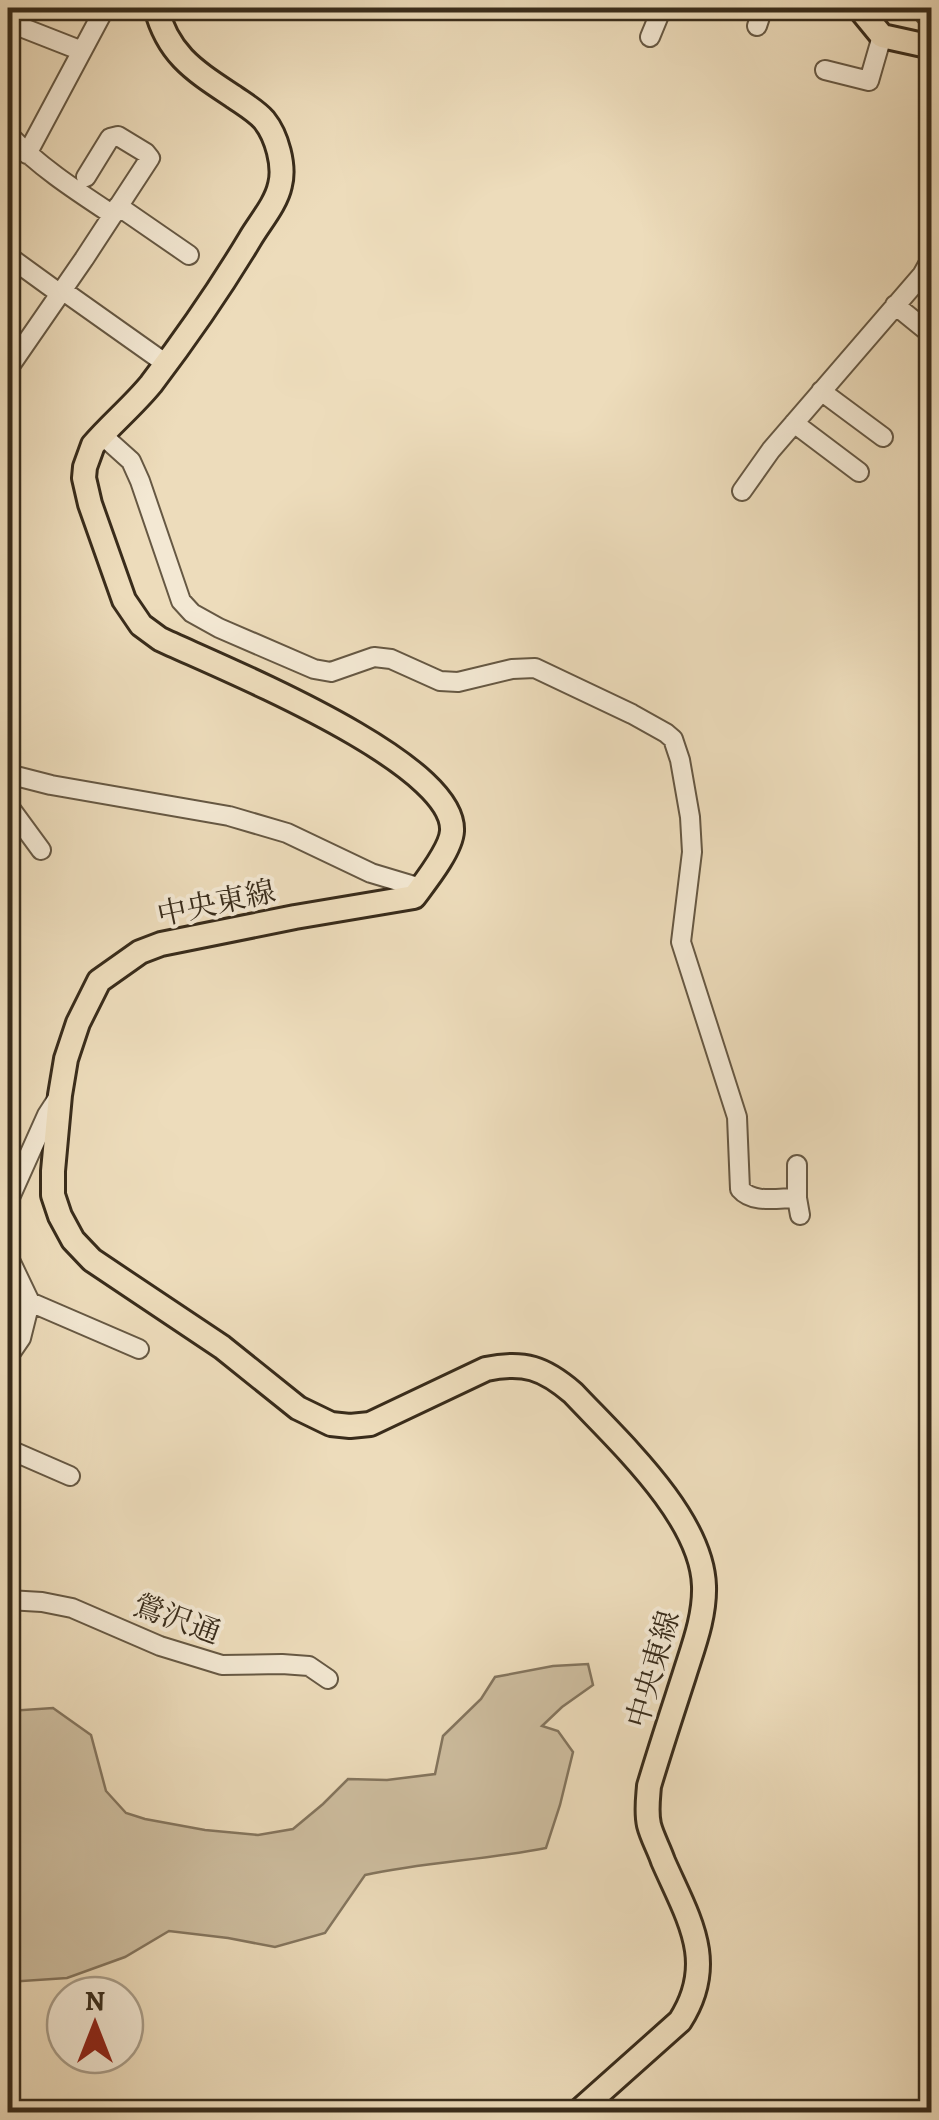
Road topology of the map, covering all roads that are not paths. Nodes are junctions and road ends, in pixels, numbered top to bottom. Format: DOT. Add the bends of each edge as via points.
graph roads {
  1 [pos="105,8"];
  2 [pos="156,8"];
  3 [pos="662,8"];
  4 [pos="859,8"];
  5 [pos="8,22"];
  6 [pos="882,36"];
  7 [pos="650,37"];
  8 [pos="932,48"];
  9 [pos="82,51"];
  10 [pos="825,70"];
  11 [pos="9,140"];
  12 [pos="27,154"];
  13 [pos="86,176"];
  14 [pos="116,211"];
  15 [pos="189,255"];
  16 [pos="8,256"];
  17 [pos="932,257"];
  18 [pos="60,292"];
  19 [pos="895,306"];
  20 [pos="932,335"];
  21 [pos="165,364"];
  22 [pos="8,368"];
  23 [pos="821,391"];
  24 [pos="794,423"];
  25 [pos="102,435"];
  26 [pos="884,437"];
  27 [pos="860,472"];
  28 [pos="742,491"];
  29 [pos="8,774"];
  30 [pos="8,805"];
  31 [pos="41,850"];
  32 [pos="421,888"];
  33 [pos="60,1095"];
  34 [pos="797,1164"];
  35 [pos="9,1199"];
  36 [pos="8,1256"];
  37 [pos="30,1302"];
  38 [pos="139,1349"];
  39 [pos="8,1357"];
  40 [pos="8,1450"];
  41 [pos="70,1476"];
  42 [pos="8,1600"];
  43 [pos="328,1679"];
  44 [pos="578,2112"];
  1 -- 9 [label="street"];
  2 -- 21 [label="main road" via="184,61 266,123 281,168 273,202"];
  3 -- 7 [label="street"];
  4 -- 6 [label="main road"];
  5 -- 9 [label="street"];
  6 -- 8 [label="main road"];
  6 -- 10 [label="street" via="869,81"];
  9 -- 12 [label="street"];
  11 -- 12 [label="street"];
  12 -- 14 [label="street"];
  13 -- 14 [label="street" via="110,138 146,153 150,158"];
  14 -- 15 [label="street"];
  14 -- 18 [label="street"];
  16 -- 18 [label="street"];
  17 -- 19 [label="street"];
  18 -- 21 [label="street"];
  18 -- 22 [label="street"];
  19 -- 20 [label="street"];
  19 -- 23 [label="street"];
  21 -- 25 [label="main road"];
  23 -- 24 [label="street"];
  23 -- 26 [label="street"];
  24 -- 27 [label="street"];
  24 -- 28 [label="street"];
  25 -- 32 [label="main road" via="84,467 86,492 132,614 160,639 369,740 416,775 453,828"];
  25 -- 34 [label="street" via="130,461 182,600 202,620 332,672 374,658 440,681 535,668 673,739 692,852 682,942 737,1118 740,1190 798,1207"];
  29 -- 32 [label="street" via="230,816 287,832 370,873"];
  30 -- 31 [label="street"];
  32 -- 33 [label="main road, 中央東線" via="411,898 140,952 91,994"];
  33 -- 35 [label="street"];
  33 -- 44 [label="main road, 中央東線" via="53,1194 82,1252 298,1408 330,1424 370,1424 486,1370 532,1367 573,1392 662,1493 696,1545 704,1585 700,1620 647,1807 649,1827 691,1926 698,1982 680,2021"];
  36 -- 37 [label="street"];
  37 -- 38 [label="street"];
  37 -- 39 [label="street" via="21,1338"];
  40 -- 41 [label="street"];
  42 -- 43 [label="street, 鶯沢通" via="72,1608 222,1665 309,1666"];
}
